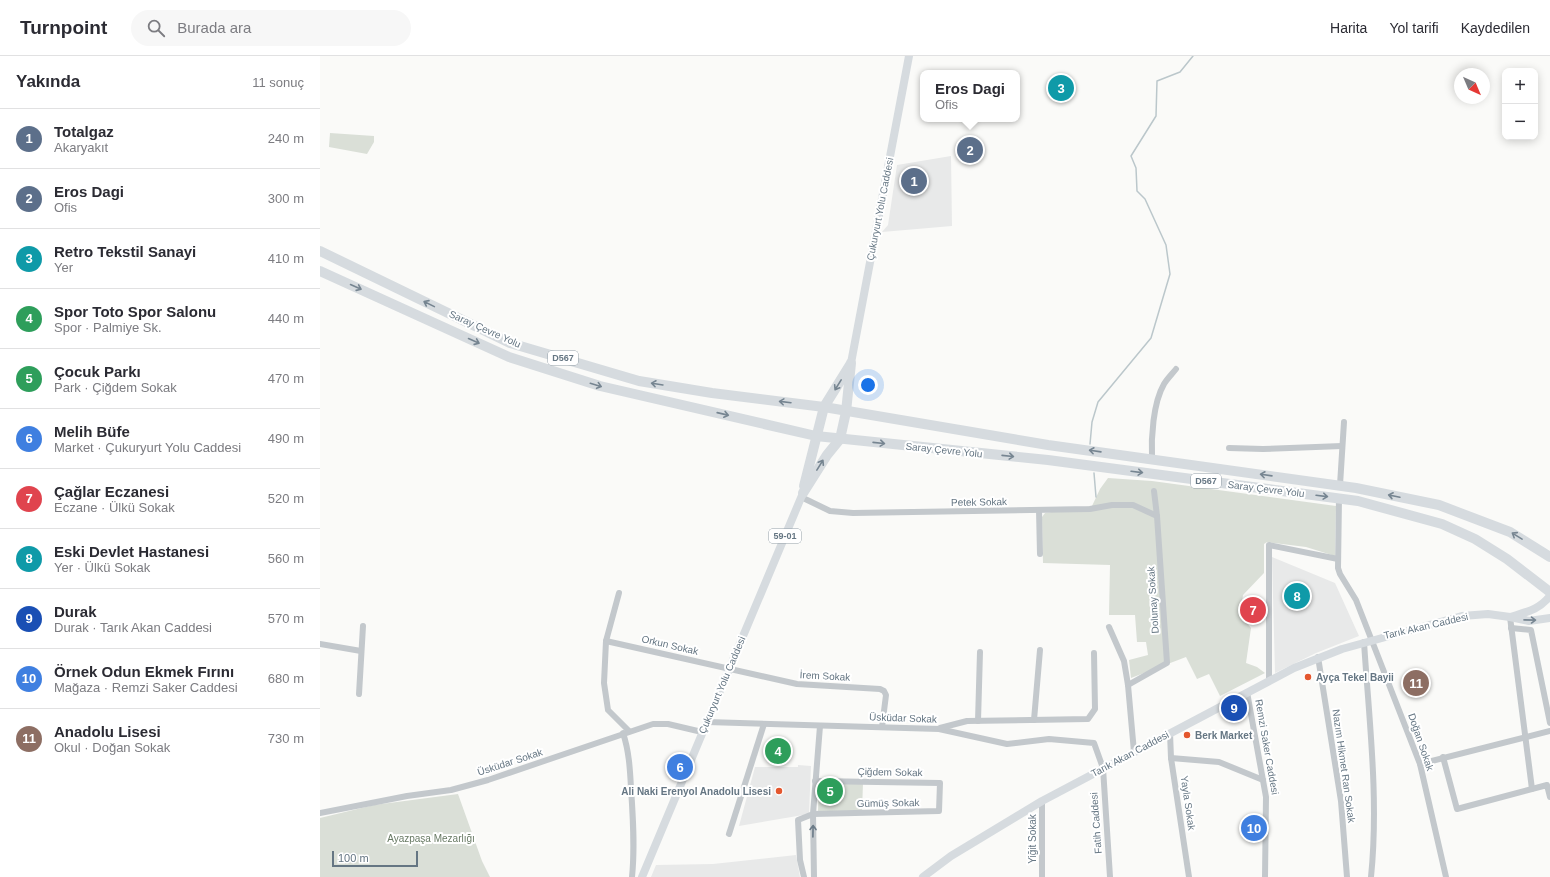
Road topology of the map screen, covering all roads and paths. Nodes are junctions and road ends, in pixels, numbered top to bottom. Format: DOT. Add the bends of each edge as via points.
graph roads {
  1 [pos="909,56"];
  2 [pos="320,251"];
  3 [pos="320,272"];
  4 [pos="851,363"];
  5 [pos="1176,369"];
  6 [pos="824,408"];
  7 [pos="846,412"];
  8 [pos="1344,422"];
  9 [pos="816,436"];
  10 [pos="840,439"];
  11 [pos="1342,446"];
  12 [pos="1228,448"];
  13 [pos="1152,459"];
  14 [pos="1340,485"];
  15 [pos="1154,491"];
  16 [pos="802,495"];
  17 [pos="1339,498"];
  18 [pos="1039,510"];
  19 [pos="1157,516"];
  20 [pos="1040,554"];
  21 [pos="1550,557"];
  22 [pos="1338,559"];
  23 [pos="1550,592"];
  24 [pos="619,593"];
  25 [pos="1550,596"];
  26 [pos="1510,616"];
  27 [pos="1550,618"];
  28 [pos="362,626"];
  29 [pos="1109,627"];
  30 [pos="1511,628"];
  31 [pos="1372,640"];
  32 [pos="606,641"];
  33 [pos="1364,642"];
  34 [pos="320,644"];
  35 [pos="1040,650"];
  36 [pos="361,651"];
  37 [pos="980,652"];
  38 [pos="1094,653"];
  39 [pos="1318,657"];
  40 [pos="729,669"];
  41 [pos="1269,680"];
  42 [pos="1128,685"];
  43 [pos="1247,692"];
  44 [pos="358,694"];
  45 [pos="1034,720"];
  46 [pos="978,721"];
  47 [pos="707,722"];
  48 [pos="1550,723"];
  49 [pos="764,724"];
  50 [pos="820,726"];
  51 [pos="882,727"];
  52 [pos="939,729"];
  53 [pos="1550,731"];
  54 [pos="626,732"];
  55 [pos="702,732"];
  56 [pos="1170,732"];
  57 [pos="1525,738"];
  58 [pos="1134,752"];
  59 [pos="1443,757"];
  60 [pos="1171,758"];
  61 [pos="1420,764"];
  62 [pos="1103,768"];
  63 [pos="1263,780"];
  64 [pos="815,781"];
  65 [pos="1532,789"];
  66 [pos="1550,797"];
  67 [pos="1042,801"];
  68 [pos="940,811"];
  69 [pos="320,813"];
  70 [pos="813,814"];
  71 [pos="729,834"];
  72 [pos="813,854"];
  73 [pos="800,855"];
  74 [pos="632,877"];
  75 [pos="642,877"];
  76 [pos="804,877"];
  77 [pos="814,877"];
  78 [pos="923,877"];
  79 [pos="1042,877"];
  80 [pos="1110,877"];
  81 [pos="1189,877"];
  82 [pos="1265,877"];
  83 [pos="1347,877"];
  84 [pos="1371,877"];
  85 [pos="1446,877"];
  1 -- 4 [label="main road, Çukuryurt Yolu Caddesi"];
  6 -- 2 [label="highway, Saray Çevre Yolu / D567, one-way" via="639,381 510,343"];
  3 -- 9 [label="highway, Saray Çevre Yolu / D567, one-way" via="509,357 600,386"];
  4 -- 6 [label="highway, one-way"];
  4 -- 7 [label="highway"];
  5 -- 13 [label="street" via="1164,385 1158,401 1151,436"];
  6 -- 7 [label="highway, D567"];
  6 -- 9 [label="highway"];
  7 -- 10 [label="highway"];
  13 -- 7 [label="highway, Saray Çevre Yolu / D567, one-way"];
  8 -- 11 [label="street"];
  9 -- 10 [label="highway, D567"];
  9 -- 16 [label="highway"];
  16 -- 10 [label="highway, 59-01, one-way" via="826,454"];
  10 -- 17 [label="highway, Saray Çevre Yolu / D567, one-way" via="1048,460"];
  11 -- 12 [label="street"];
  11 -- 14 [label="street"];
  14 -- 13 [label="highway, Saray Çevre Yolu / D567, one-way"];
  21 -- 14 [label="highway, Saray Çevre Yolu / D567, one-way" via="1510,532 1439,506"];
  15 -- 19 [label="street, Dolunay Sokak"];
  16 -- 18 [label="street, Petek Sokak" via="830,511 853,514"];
  16 -- 40 [label="main road, Çukuryurt Yolu Caddesi / 59-01"];
  17 -- 22 [label="street, Doğan Sokak"];
  17 -- 23 [label="highway, Saray Çevre Yolu / D567" via="1442,524 1475,539 1507,559"];
  18 -- 19 [label="street, Petek Sokak" via="1133,505"];
  18 -- 20 [label="street"];
  19 -- 42 [label="street, Dolunay Sokak" via="1167,663"];
  22 -- 31 [label="street, Doğan Sokak" via="1340,574 1356,600"];
  22 -- 41 [label="street" via="1269,545"];
  24 -- 32 [label="street"];
  25 -- 26 [label="main road" via="1535,609"];
  26 -- 27 [label="main road, one-way" via="1529,621"];
  26 -- 30 [label="street"];
  26 -- 31 [label="main road, Tarık Akan Caddesi" via="1462,616"];
  28 -- 36 [label="street"];
  29 -- 42 [label="street" via="1124,661"];
  30 -- 48 [label="street" via="1531,630"];
  30 -- 57 [label="street"];
  31 -- 33 [label="main road, Tarık Akan Caddesi"];
  31 -- 61 [label="street, Doğan Sokak"];
  32 -- 40 [label="street, Orkun Sokak"];
  32 -- 54 [label="street" via="604,683 608,710"];
  33 -- 39 [label="main road, Tarık Akan Caddesi"];
  33 -- 84 [label="street" via="1374,787"];
  34 -- 36 [label="street"];
  35 -- 45 [label="street"];
  36 -- 44 [label="street"];
  37 -- 46 [label="street"];
  38 -- 45 [label="street" via="1095,709 1088,719"];
  39 -- 41 [label="main road, Tarık Akan Caddesi"];
  39 -- 83 [label="street, Nazım Hikmet Ran Sokak" via="1341,801"];
  40 -- 47 [label="main road, Çukuryurt Yolu Caddesi / 59-01"];
  40 -- 51 [label="street, İrem Sokak" via="797,684 880,689 886,695"];
  41 -- 43 [label="main road, Tarık Akan Caddesi"];
  42 -- 58 [label="street"];
  43 -- 56 [label="main road, Tarık Akan Caddesi"];
  43 -- 63 [label="street, Remzi Saker Caddesi"];
  45 -- 46 [label="street"];
  46 -- 52 [label="street" via="967,721"];
  47 -- 49 [label="street, Üsküdar Sokak"];
  47 -- 55 [label="main road, Çukuryurt Yolu Caddesi / 59-01"];
  49 -- 50 [label="street, Üsküdar Sokak"];
  49 -- 71 [label="street"];
  50 -- 51 [label="street, Üsküdar Sokak"];
  50 -- 64 [label="street"];
  51 -- 52 [label="street, Üsküdar Sokak"];
  52 -- 62 [label="street, Üsküdar Sokak" via="1007,744 1049,738 1094,743"];
  53 -- 57 [label="street"];
  54 -- 55 [label="street, Üsküdar Sokak" via="653,724 668,724"];
  54 -- 69 [label="street, Üsküdar Sokak" via="555,758 451,790"];
  54 -- 74 [label="street" via="632,805"];
  55 -- 75 [label="main road, Çukuryurt Yolu Caddesi / 59-01"];
  56 -- 58 [label="main road, Tarık Akan Caddesi"];
  56 -- 60 [label="street, Yayla Sokak"];
  57 -- 59 [label="street"];
  57 -- 65 [label="street"];
  58 -- 62 [label="main road, Tarık Akan Caddesi"];
  59 -- 61 [label="street"];
  59 -- 65 [label="street" via="1457,809"];
  60 -- 63 [label="street" via="1219,762"];
  60 -- 81 [label="street, Yayla Sokak"];
  61 -- 85 [label="street, Doğan Sokak"];
  62 -- 67 [label="main road, Tarık Akan Caddesi"];
  62 -- 80 [label="street, Fatih Caddesi"];
  63 -- 82 [label="street, Remzi Saker Caddesi" via="1266,797"];
  64 -- 68 [label="street, Çiğdem Sokak" via="940,783"];
  64 -- 70 [label="street"];
  65 -- 66 [label="street" via="1547,785"];
  67 -- 78 [label="main road, Tarık Akan Caddesi" via="951,856"];
  67 -- 79 [label="street, Yiğit Sokak"];
  68 -- 70 [label="street, Gümüş Sokak"];
  72 -- 70 [label="street, one-way"];
  70 -- 73 [label="street" via="798,820"];
  72 -- 73 [label="street"];
  72 -- 77 [label="street"];
  73 -- 76 [label="street"];
}
